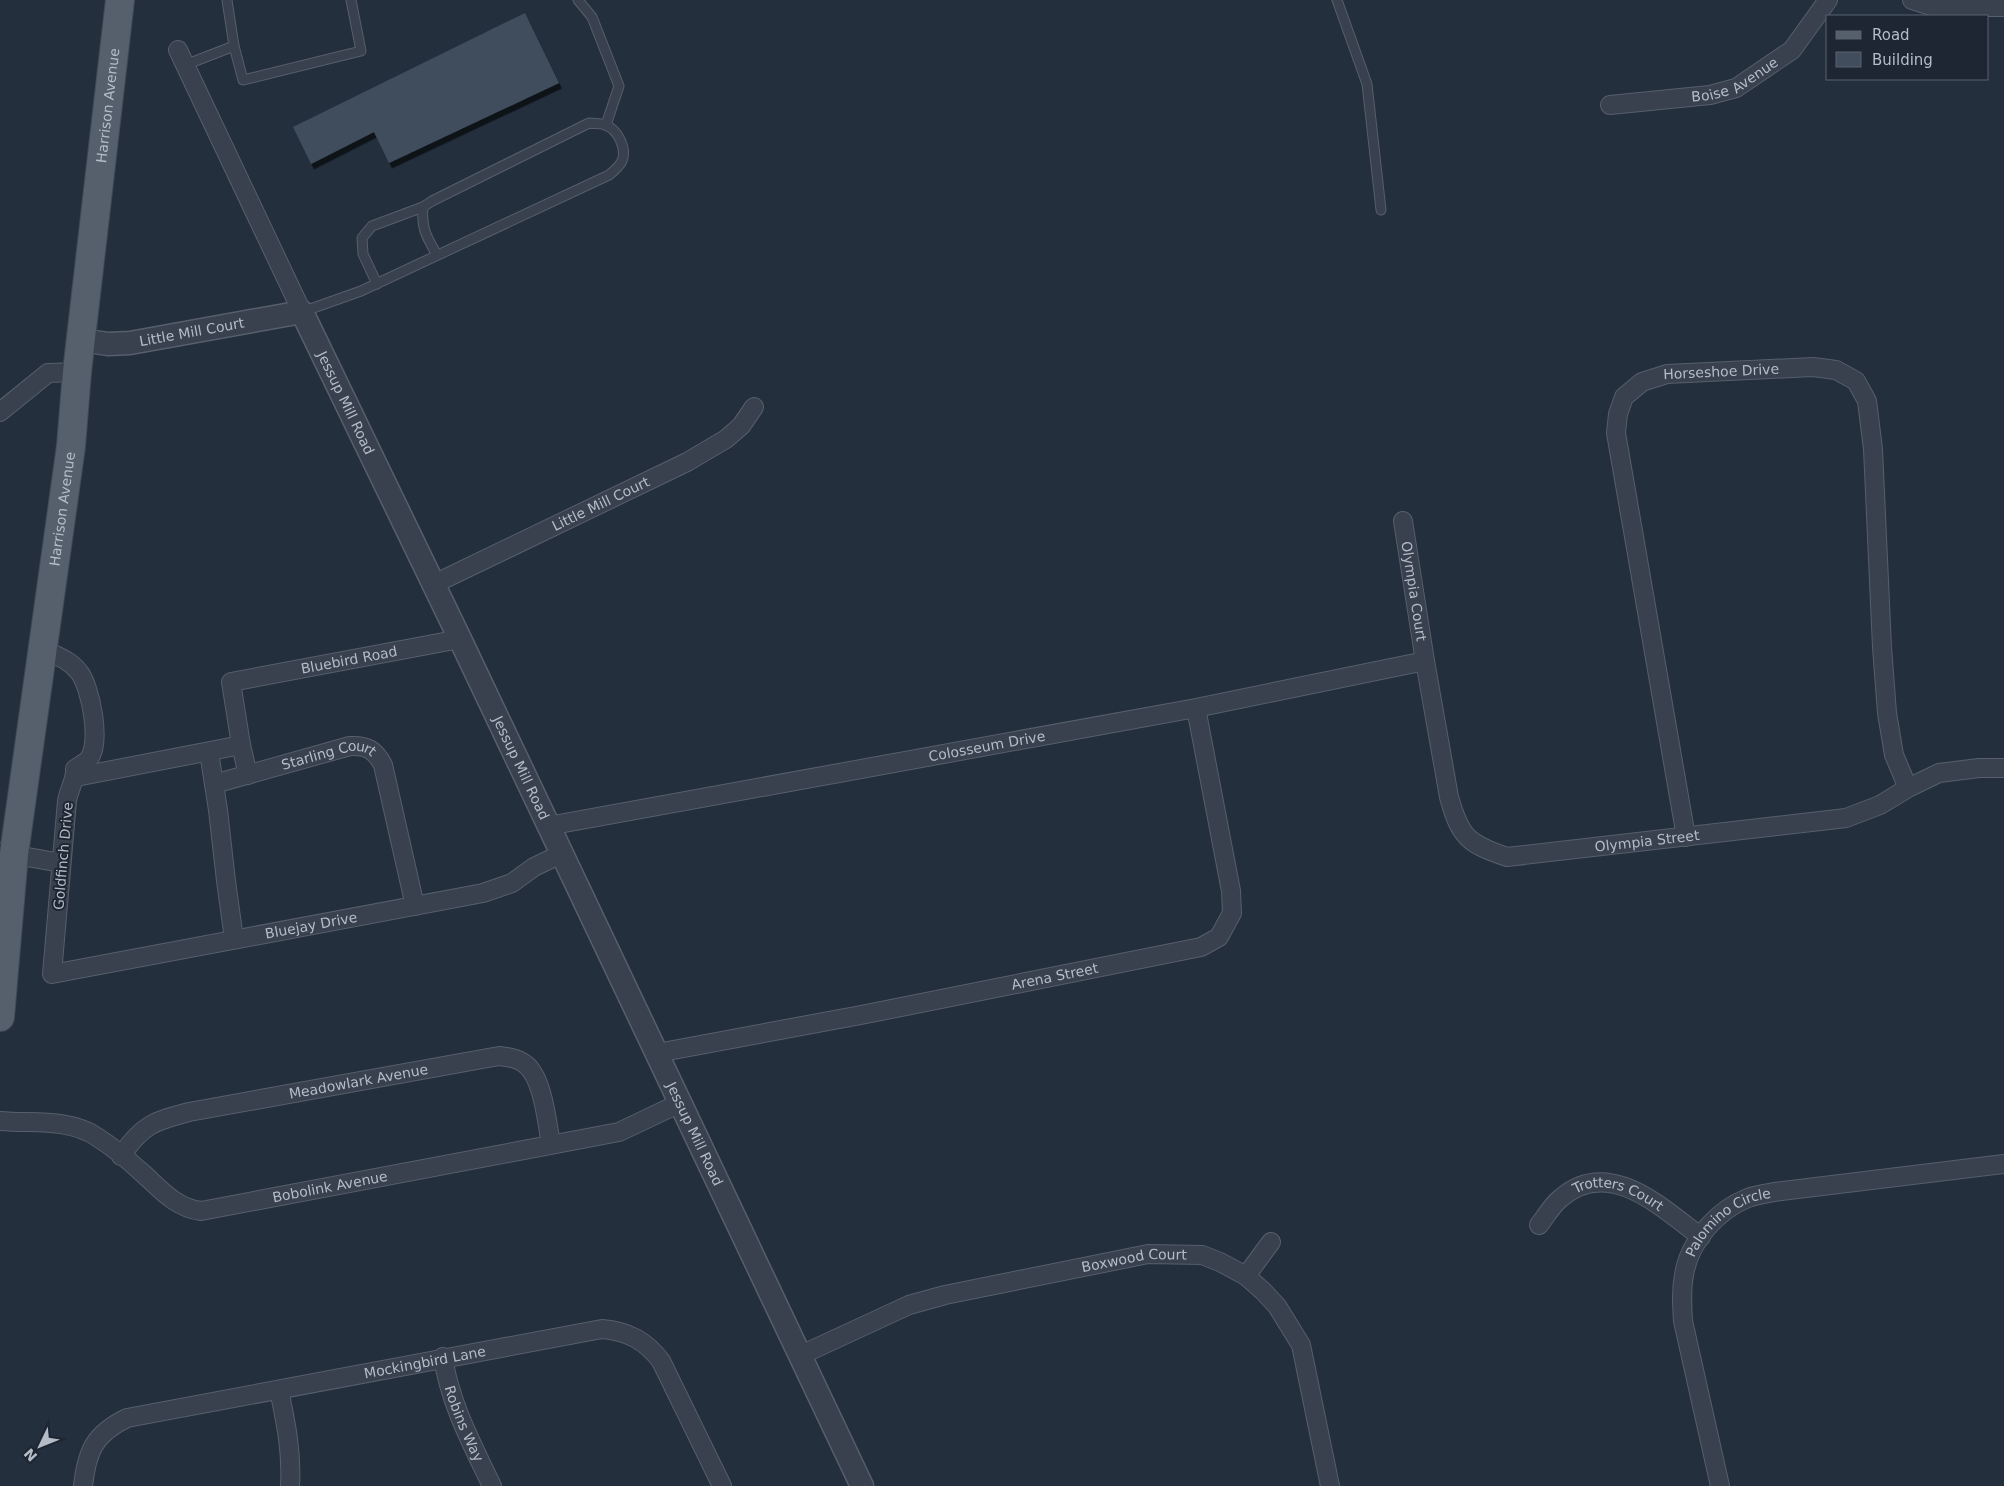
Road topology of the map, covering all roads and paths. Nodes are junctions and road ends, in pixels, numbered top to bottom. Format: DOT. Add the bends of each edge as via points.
graph roads {
  1 [pos="120,0"];
  2 [pos="227,0"];
  3 [pos="351,0"];
  4 [pos="578,0"];
  5 [pos="1337,0"];
  6 [pos="1828,0"];
  7 [pos="1912,0"];
  8 [pos="2004,7"];
  9 [pos="234,46"];
  10 [pos="181,57"];
  11 [pos="1610,105"];
  12 [pos="606,125"];
  13 [pos="423,208"];
  14 [pos="1381,210"];
  15 [pos="437,255"];
  16 [pos="377,284"];
  17 [pos="302,312"];
  18 [pos="81,340"];
  19 [pos="77,372"];
  20 [pos="754,407"];
  21 [pos="0,412"];
  22 [pos="1403,521"];
  23 [pos="434,584"];
  24 [pos="460,639"];
  25 [pos="44,650"];
  26 [pos="1425,661"];
  27 [pos="1196,708"];
  28 [pos="241,745"];
  29 [pos="209,752"];
  30 [pos="2004,768"];
  31 [pos="248,775"];
  32 [pos="76,777"];
  33 [pos="214,784"];
  34 [pos="1908,788"];
  35 [pos="548,826"];
  36 [pos="1686,837"];
  37 [pos="7,853"];
  38 [pos="561,854"];
  39 [pos="62,863"];
  40 [pos="415,906"];
  41 [pos="234,939"];
  42 [pos="52,974"];
  43 [pos="0,1017"];
  44 [pos="657,1053"];
  45 [pos="680,1103"];
  46 [pos="0,1121"];
  47 [pos="551,1144"];
  48 [pos="121,1156"];
  49 [pos="2004,1164"];
  50 [pos="1539,1225"];
  51 [pos="1701,1237"];
  52 [pos="1271,1242"];
  53 [pos="1246,1276"];
  54 [pos="800,1355"];
  55 [pos="443,1357"];
  56 [pos="278,1390"];
  57 [pos="83,1486"];
  58 [pos="290,1486"];
  59 [pos="492,1486"];
  60 [pos="722,1486"];
  61 [pos="862,1486"];
  62 [pos="1330,1486"];
  63 [pos="1720,1486"];
  1 -- 18 [label="main road, Harrison Avenue"];
  2 -- 9 [label="lane"];
  3 -- 9 [label="lane" via="361,51 243,80"];
  4 -- 12 [label="lane" via="592,17 619,86"];
  5 -- 14 [label="lane" via="1366,84"];
  6 -- 11 [label="street, Boise Avenue" via="1792,50 1736,88 1710,95"];
  7 -- 8 [label="street" via="1934,7"];
  9 -- 10 [label="lane"];
  10 -- 17 [label="street, Jessup Mill Road"];
  12 -- 13 [label="lane" via="590,123"];
  12 -- 15 [label="lane" via="618,134 624,149 623,160 616,170"];
  13 -- 15 [label="lane" via="424,232"];
  13 -- 16 [label="lane" via="372,226 362,238 363,254"];
  15 -- 16 [label="lane"];
  16 -- 17 [label="lane"];
  17 -- 18 [label="street, Little Mill Court" via="130,343"];
  17 -- 23 [label="street, Jessup Mill Road"];
  18 -- 19 [label="main road, Harrison Avenue"];
  19 -- 21 [label="street" via="48,374"];
  19 -- 25 [label="main road, Harrison Avenue" via="71,446"];
  20 -- 23 [label="street, Little Mill Court" via="741,426 726,439 686,462"];
  22 -- 26 [label="street, Olympia Court"];
  23 -- 24 [label="street, Jessup Mill Road"];
  24 -- 28 [label="street, Bluebird Road" via="231,682"];
  24 -- 35 [label="street, Jessup Mill Road"];
  25 -- 32 [label="street, Goldfinch Drive" via="68,660 80,672 88,689 95,737 89,759 75,769"];
  25 -- 37 [label="main road, Harrison Avenue"];
  26 -- 27 [label="street, Colosseum Drive"];
  26 -- 36 [label="street, Olympia Street" via="1449,797 1454,815 1469,840 1507,857"];
  27 -- 35 [label="street, Colosseum Drive"];
  27 -- 44 [label="street, Arena Street" via="1231,891 1232,913 1219,937 1201,947"];
  28 -- 29 [label="street"];
  28 -- 31 [label="street"];
  29 -- 32 [label="street"];
  29 -- 33 [label="street"];
  30 -- 34 [label="street, Olympia Street" via="1939,773"];
  31 -- 33 [label="street, Starling Court"];
  31 -- 40 [label="street, Starling Court" via="350,746 370,748 383,765"];
  32 -- 39 [label="street, Goldfinch Drive" via="67,801"];
  33 -- 41 [label="street"];
  34 -- 36 [label="street, Olympia Street" via="1880,805 1846,818"];
  34 -- 36 [label="street, Horseshoe Drive" via="1894,756 1887,713 1873,449 1867,401 1856,381 1836,370 1813,366 1667,374 1642,382 1624,397 1616,433"];
  35 -- 38 [label="street, Jessup Mill Road"];
  37 -- 39 [label="street"];
  37 -- 43 [label="main road, Harrison Avenue"];
  38 -- 40 [label="street, Bluejay Drive" via="503,887"];
  38 -- 44 [label="street, Jessup Mill Road"];
  39 -- 42 [label="street, Goldfinch Drive"];
  40 -- 41 [label="street, Bluejay Drive"];
  41 -- 42 [label="street, Bluejay Drive"];
  44 -- 45 [label="street, Jessup Mill Road"];
  45 -- 47 [label="street, Bobolink Avenue" via="619,1132"];
  45 -- 54 [label="street, Jessup Mill Road"];
  46 -- 48 [label="street, Bobolink Avenue" via="64,1124 96,1136"];
  47 -- 48 [label="street, Bobolink Avenue" via="201,1211 179,1205"];
  47 -- 48 [label="street, Meadowlark Avenue" via="536,1078 526,1064 499,1056 162,1119 134,1137"];
  49 -- 51 [label="street, Palomino Circle" via="1747,1198 1723,1212"];
  50 -- 51 [label="street, Trotters Court" via="1559,1199 1583,1184 1621,1184 1643,1194"];
  51 -- 63 [label="street, Palomino Circle" via="1689,1256 1684,1274 1683,1320"];
  52 -- 53 [label="street"];
  53 -- 54 [label="street, Boxwood Court" via="1202,1255 1148,1254 908,1305"];
  53 -- 62 [label="street, Boxwood Court" via="1277,1306 1301,1345"];
  54 -- 61 [label="street, Jessup Mill Road"];
  55 -- 56 [label="street, Mockingbird Lane"];
  55 -- 59 [label="street, Robins Way" via="452,1398"];
  55 -- 60 [label="street, Mockingbird Lane" via="602,1329 635,1337 662,1361"];
  56 -- 57 [label="street, Mockingbird Lane" via="127,1418 116,1423 92,1446"];
  56 -- 58 [label="street" via="289,1436"];
}
